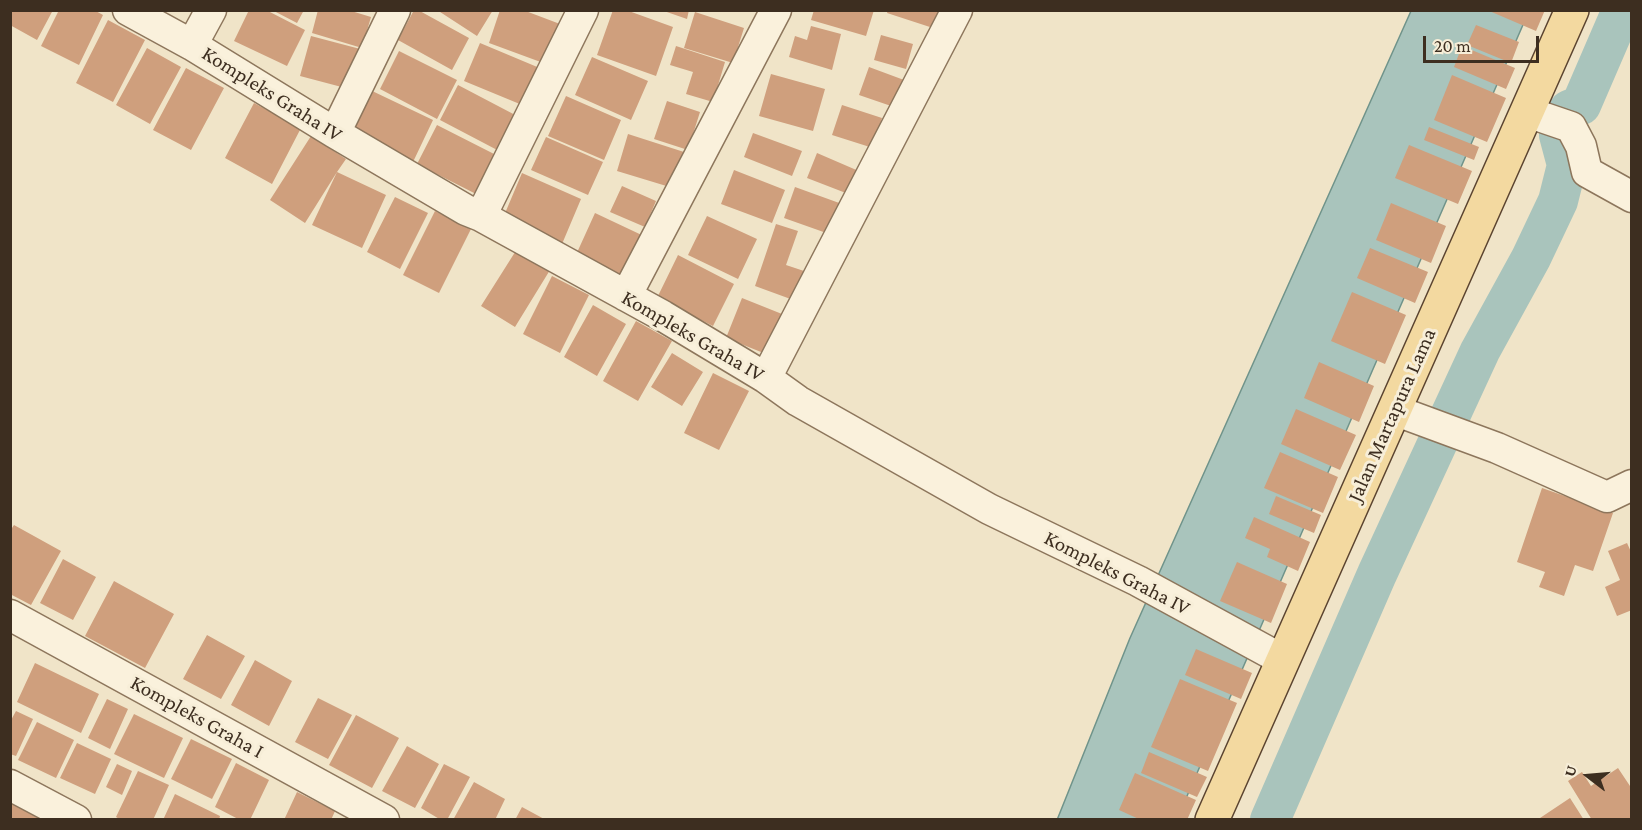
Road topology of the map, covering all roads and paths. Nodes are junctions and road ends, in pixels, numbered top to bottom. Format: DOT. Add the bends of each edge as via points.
graph roads {
  1 [pos="128,10"];
  2 [pos="211,10"];
  3 [pos="395,10"];
  4 [pos="584,10"];
  5 [pos="776,10"];
  6 [pos="957,10"];
  7 [pos="1572,10"];
  8 [pos="192,45"];
  9 [pos="1552,120"];
  10 [pos="335,134"];
  11 [pos="1632,197"];
  12 [pos="481,216"];
  13 [pos="626,296"];
  14 [pos="766,378"];
  15 [pos="1394,410"];
  16 [pos="1632,485"];
  17 [pos="10,615"];
  18 [pos="1274,655"];
  19 [pos="10,785"];
  20 [pos="76,819"];
  21 [pos="384,819"];
  22 [pos="1212,819"];
  1 -- 8 [label="street, Kompleks Graha IV"];
  2 -- 8 [label="street"];
  3 -- 10 [label="street"];
  4 -- 12 [label="street"];
  5 -- 13 [label="street"];
  6 -- 14 [label="street"];
  7 -- 9 [label="main road, Jalan Martapura Lama"];
  8 -- 10 [label="street, Kompleks Graha IV"];
  9 -- 11 [label="street" via="1581,146 1587,172"];
  9 -- 15 [label="main road, Jalan Martapura Lama"];
  10 -- 12 [label="street, Kompleks Graha IV"];
  12 -- 13 [label="street, Kompleks Graha IV"];
  13 -- 14 [label="street, Kompleks Graha IV"];
  14 -- 18 [label="street, Kompleks Graha IV" via="798,401 989,509 1138,581"];
  15 -- 16 [label="street" via="1497,448 1607,497"];
  15 -- 18 [label="main road, Jalan Martapura Lama"];
  17 -- 21 [label="street, Kompleks Graha I"];
  18 -- 22 [label="main road, Jalan Martapura Lama"];
  19 -- 20 [label="street"];
}
